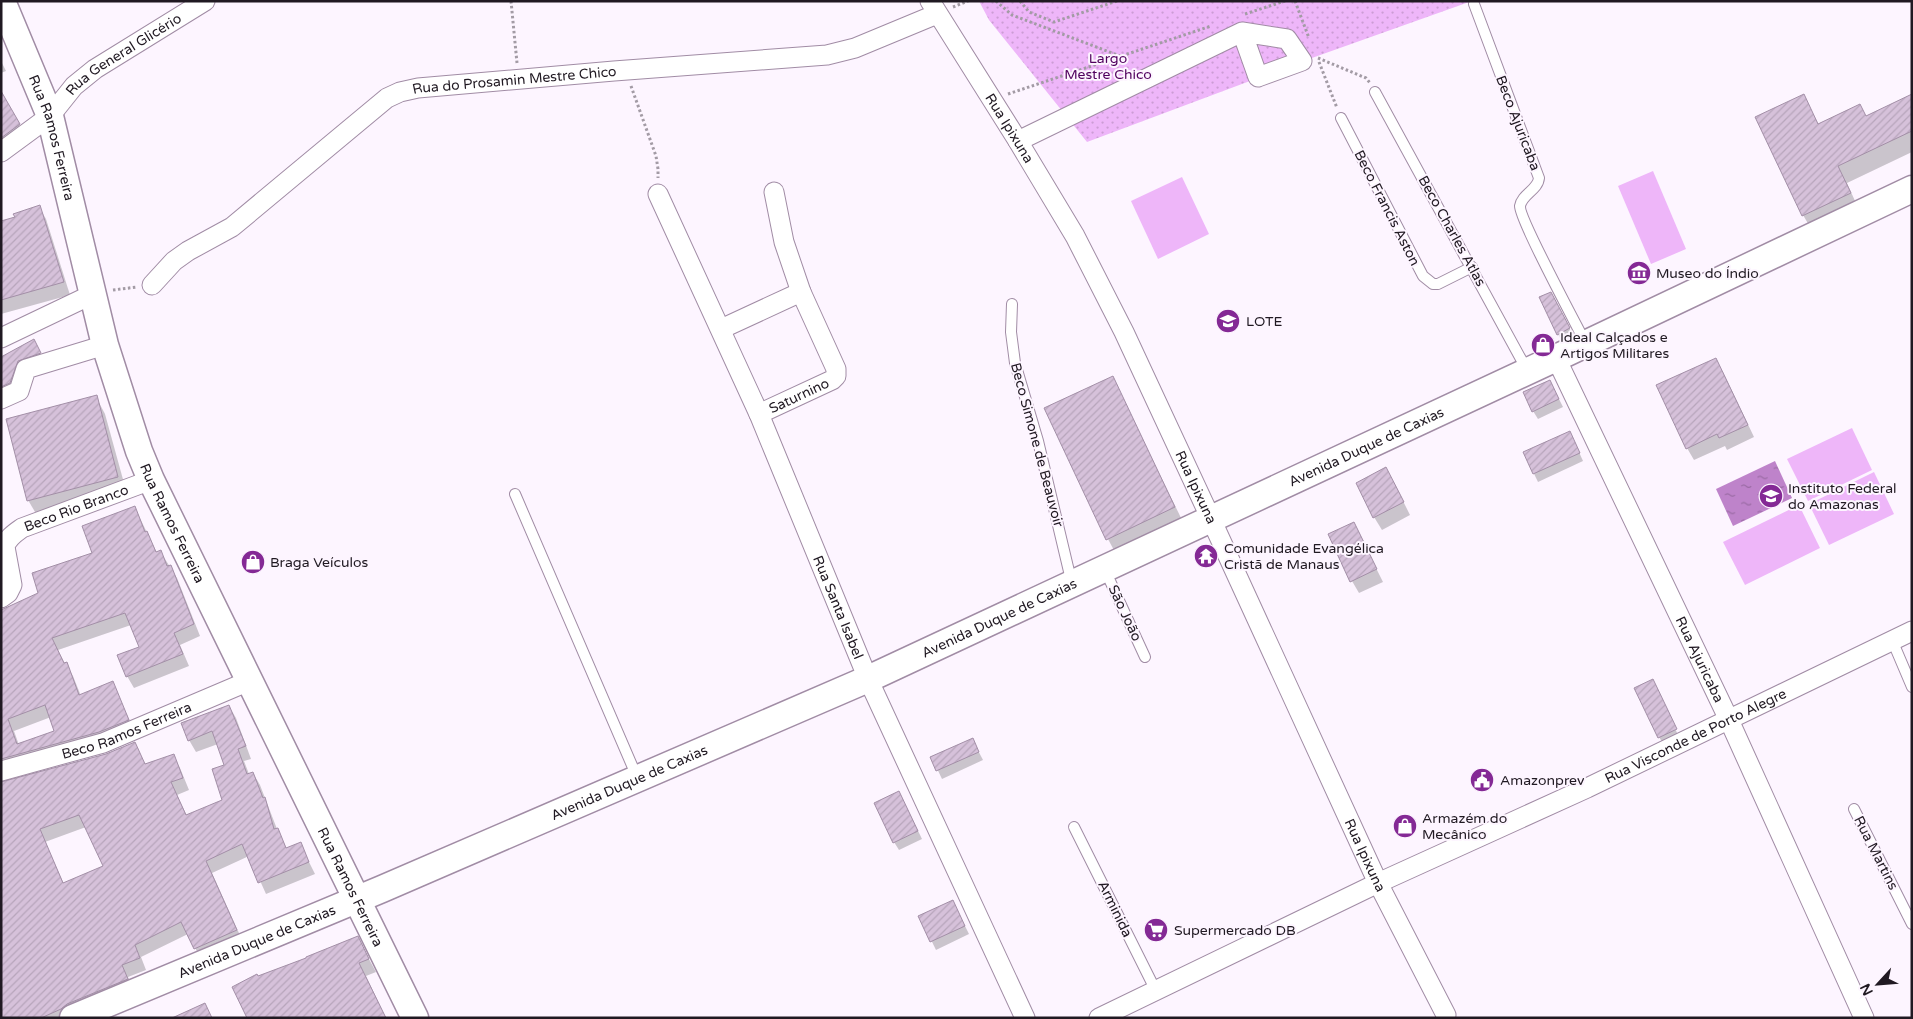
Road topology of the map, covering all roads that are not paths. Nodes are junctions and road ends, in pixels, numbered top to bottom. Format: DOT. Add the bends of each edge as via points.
graph roads {
  1 [pos="2,1"];
  2 [pos="205,1"];
  3 [pos="1474,4"];
  4 [pos="933,7"];
  5 [pos="1241,24"];
  6 [pos="1375,92"];
  7 [pos="50,116"];
  8 [pos="1341,118"];
  9 [pos="1018,141"];
  10 [pos="1,152"];
  11 [pos="1912,189"];
  12 [pos="774,192"];
  13 [pos="658,194"];
  14 [pos="1472,267"];
  15 [pos="152,285"];
  16 [pos="801,292"];
  17 [pos="93,293"];
  18 [pos="1012,304"];
  19 [pos="721,329"];
  20 [pos="1,338"];
  21 [pos="1586,344"];
  22 [pos="105,345"];
  23 [pos="1556,358"];
  24 [pos="1527,371"];
  25 [pos="1,399"];
  26 [pos="758,414"];
  27 [pos="151,480"];
  28 [pos="515,494"];
  29 [pos="1211,519"];
  30 [pos="1104,569"];
  31 [pos="1072,584"];
  32 [pos="1,598"];
  33 [pos="1912,631"];
  34 [pos="1892,640"];
  35 [pos="1145,657"];
  36 [pos="868,679"];
  37 [pos="249,680"];
  38 [pos="1912,687"];
  39 [pos="1729,720"];
  40 [pos="1,772"];
  41 [pos="638,778"];
  42 [pos="1854,808"];
  43 [pos="1074,827"];
  44 [pos="1378,883"];
  45 [pos="357,899"];
  46 [pos="1912,924"];
  47 [pos="1156,990"];
  48 [pos="1446,1015"];
  49 [pos="73,1018"];
  50 [pos="415,1018"];
  51 [pos="1025,1018"];
  52 [pos="1099,1018"];
  53 [pos="1864,1018"];
  1 -- 7 [label="street, Rua Ramos Ferreira"];
  2 -- 7 [label="street, Rua General Glicério" via="95,69 74,86"];
  3 -- 21 [label="lane, Beco Ajuricaba" via="1539,178 1523,200 1521,210"];
  4 -- 9 [label="street, Rua Ipixuna"];
  4 -- 15 [label="street, Rua do Prosamin Mestre Chico" via="856,48 827,55 519,79 400,92 387,98 232,227 174,261"];
  5 -- 9 [label="street"];
  6 -- 14 [label="lane, Beco Charles Atlas"];
  7 -- 10 [label="street, Rua General Glicério"];
  7 -- 17 [label="street, Rua Ramos Ferreira"];
  8 -- 14 [label="lane, Beco Francis Aston" via="1423,276 1438,284"];
  9 -- 29 [label="street, Rua Ipixuna" via="1075,236 1124,332"];
  11 -- 21 [label="street, Avenida Duque de Caxias"];
  12 -- 16 [label="street, Saturnino" via="784,242"];
  13 -- 19 [label="street, Rua Santa Isabel"];
  14 -- 24 [label="lane, Beco Charles Atlas"];
  16 -- 19 [label="street"];
  16 -- 26 [label="street, Saturnino" via="830,352 836,376"];
  17 -- 20 [label="street"];
  17 -- 22 [label="street, Rua Ramos Ferreira"];
  18 -- 31 [label="lane, Beco Simone de Beauvoir" via="1015,363 1038,441"];
  19 -- 26 [label="street, Rua Santa Isabel"];
  21 -- 23 [label="street, Avenida Duque de Caxias"];
  22 -- 25 [label="street" via="26,369 19,391"];
  22 -- 27 [label="street, Rua Ramos Ferreira"];
  23 -- 24 [label="street, Avenida Duque de Caxias"];
  23 -- 39 [label="street, Rua Ajuricaba"];
  24 -- 29 [label="street, Avenida Duque de Caxias"];
  26 -- 36 [label="street, Rua Santa Isabel"];
  27 -- 32 [label="street, Beco Rio Branco" via="22,528 14,534 5,547 12,585"];
  27 -- 37 [label="street, Rua Ramos Ferreira"];
  28 -- 41 [label="lane"];
  29 -- 30 [label="street, Avenida Duque de Caxias"];
  29 -- 44 [label="street, Rua Ipixuna"];
  30 -- 31 [label="street, Avenida Duque de Caxias"];
  30 -- 35 [label="lane, São João"];
  31 -- 36 [label="street, Avenida Duque de Caxias"];
  33 -- 34 [label="street, Rua Visconde de Porto Alegre"];
  34 -- 38 [label="lane"];
  34 -- 39 [label="street, Rua Visconde de Porto Alegre"];
  36 -- 41 [label="street, Avenida Duque de Caxias"];
  36 -- 51 [label="street, Rua Santa Isabel"];
  37 -- 40 [label="street, Beco Ramos Ferreira" via="103,743"];
  37 -- 45 [label="street, Rua Ramos Ferreira"];
  39 -- 44 [label="street, Rua Visconde de Porto Alegre"];
  39 -- 53 [label="street, Rua Ajuricaba"];
  41 -- 45 [label="street, Avenida Duque de Caxias"];
  42 -- 46 [label="lane, Rua Martins"];
  43 -- 47 [label="lane, Arminida"];
  44 -- 47 [label="street, Rua Visconde de Porto Alegre"];
  44 -- 48 [label="street, Rua Ipixuna"];
  45 -- 49 [label="street, Avenida Duque de Caxias"];
  45 -- 50 [label="street, Rua Ramos Ferreira"];
  47 -- 52 [label="street, Rua Visconde de Porto Alegre"];
}
